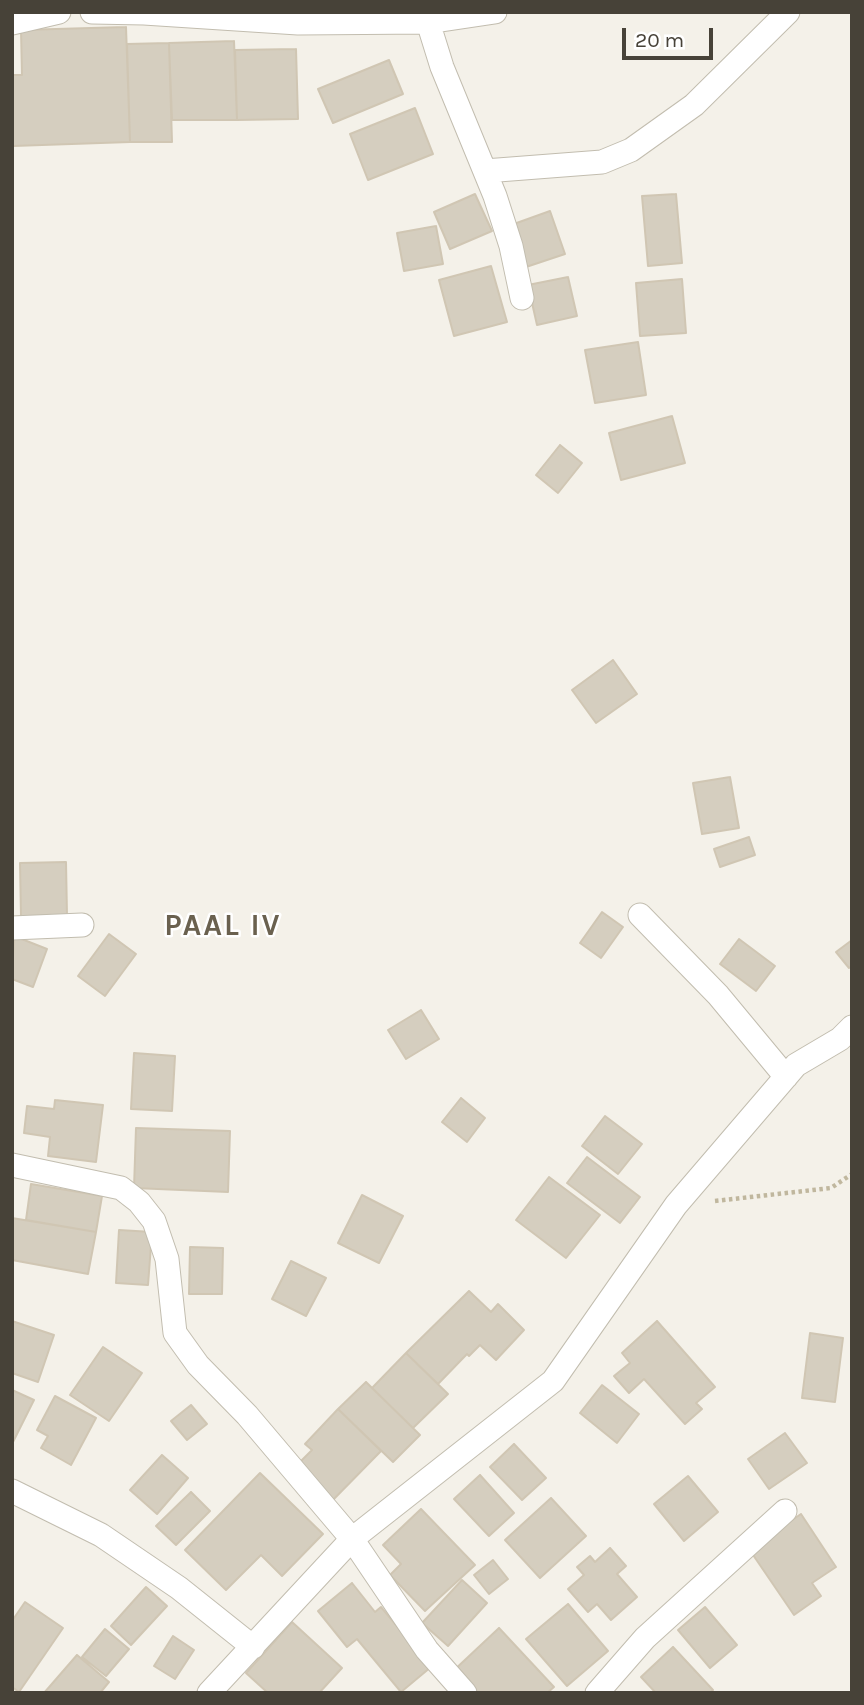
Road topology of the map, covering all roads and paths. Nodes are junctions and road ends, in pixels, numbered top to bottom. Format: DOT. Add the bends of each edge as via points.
graph roads {
  1 [pos="59,12"];
  2 [pos="92,12"];
  3 [pos="495,12"];
  4 [pos="788,12"];
  5 [pos="393,17"];
  6 [pos="428,22"];
  7 [pos="12,23"];
  8 [pos="485,171"];
  9 [pos="522,298"];
  10 [pos="640,915"];
  11 [pos="82,925"];
  12 [pos="12,928"];
  13 [pos="852,1027"];
  14 [pos="786,1077"];
  15 [pos="14,1171"];
  16 [pos="852,1174"];
  17 [pos="676,1205"];
  18 [pos="12,1491"];
  19 [pos="785,1511"];
  20 [pos="352,1539"];
  21 [pos="253,1647"];
  22 [pos="209,1693"];
  23 [pos="465,1693"];
  24 [pos="597,1693"];
  1 -- 7 [label="street"];
  2 -- 5 [label="street" via="298,23"];
  3 -- 6 [label="street"];
  4 -- 8 [label="street" via="694,105 631,150 602,162"];
  5 -- 6 [label="street"];
  6 -- 8 [label="street"];
  8 -- 9 [label="street" via="511,246"];
  10 -- 14 [label="street" via="718,995"];
  11 -- 12 [label="street"];
  13 -- 14 [label="street" via="796,1065"];
  14 -- 17 [label="street"];
  15 -- 20 [label="street" via="121,1188 139,1202 154,1221 167,1259 175,1334"];
  16 -- 17 [label="path" via="831,1188"];
  17 -- 20 [label="street" via="553,1381"];
  18 -- 21 [label="street" via="102,1535"];
  19 -- 24 [label="street" via="645,1638"];
  20 -- 21 [label="street"];
  20 -- 23 [label="street" via="427,1650"];
  21 -- 22 [label="street"];
}
